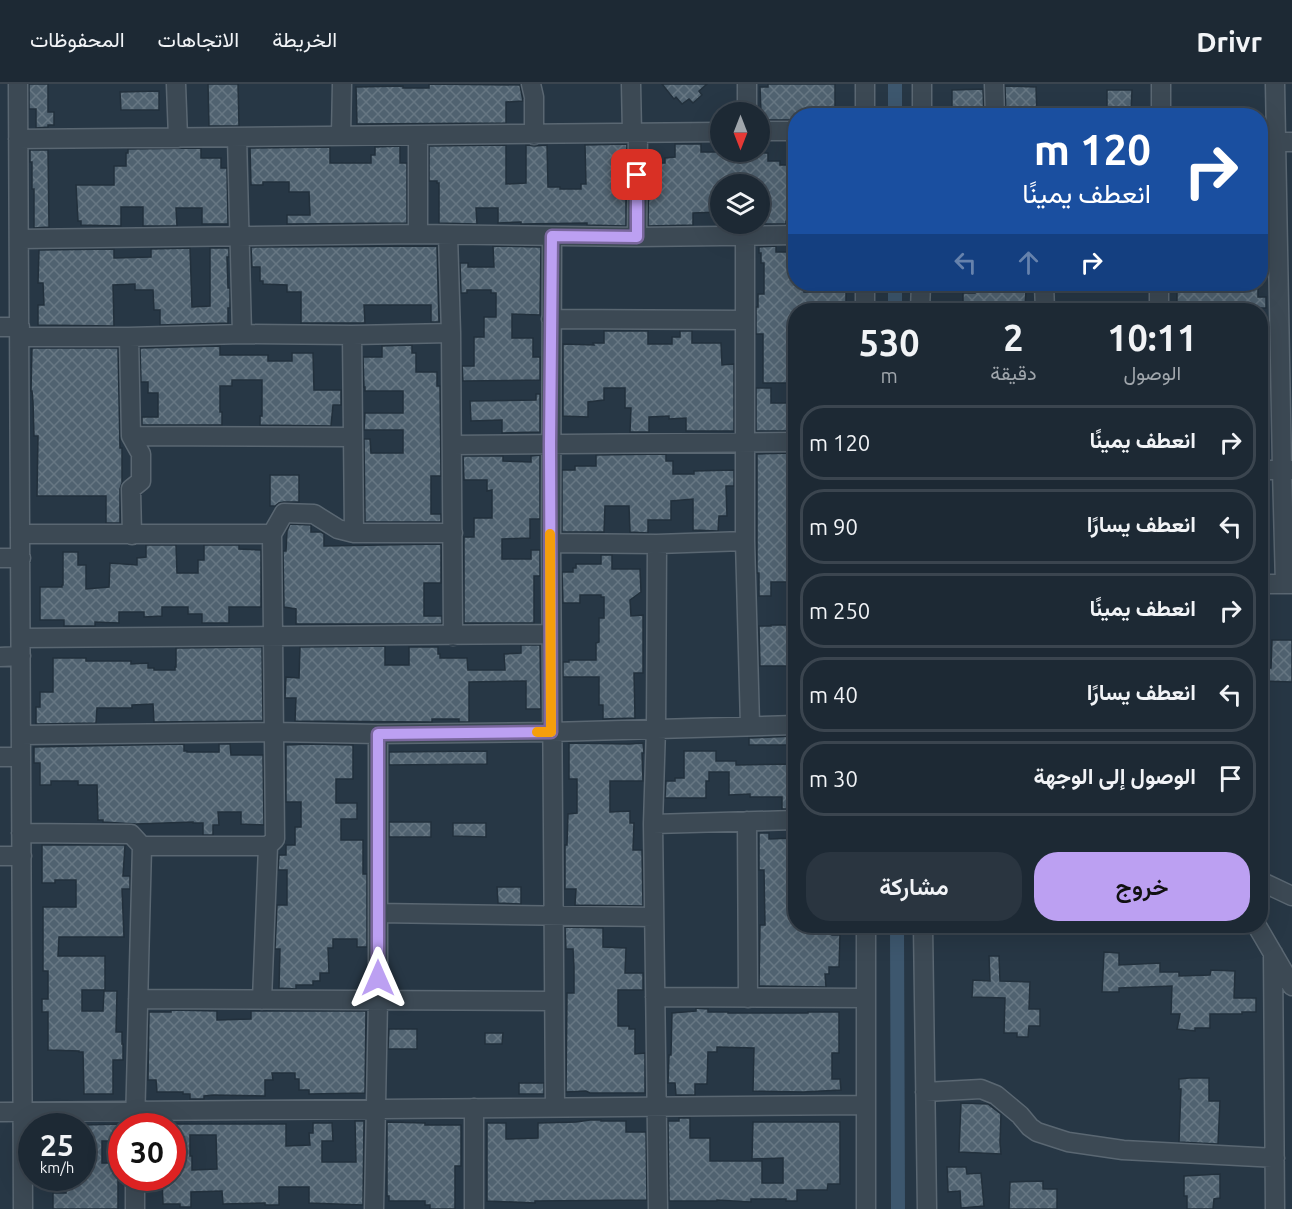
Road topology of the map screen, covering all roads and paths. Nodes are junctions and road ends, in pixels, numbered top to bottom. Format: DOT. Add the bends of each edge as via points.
graph roads {
  1 [pos="18,84"];
  2 [pos="177,84"];
  3 [pos="342,84"];
  4 [pos="531,84"];
  5 [pos="631,84"];
  6 [pos="747,84"];
  7 [pos="865,84"];
  8 [pos="922,84"];
  9 [pos="994,84"];
  10 [pos="1161,84"];
  11 [pos="1275,84"];
  12 [pos="747,102"];
  13 [pos="865,108"];
  14 [pos="922,108"];
  15 [pos="994,108"];
  16 [pos="1161,108"];
  17 [pos="770,131"];
  18 [pos="788,131"];
  19 [pos="710,132"];
  20 [pos="635,133"];
  21 [pos="341,135"];
  22 [pos="534,135"];
  23 [pos="418,136"];
  24 [pos="237,137"];
  25 [pos="178,138"];
  26 [pos="18,139"];
  27 [pos="1276,142"];
  28 [pos="418,234"];
  29 [pos="448,235"];
  30 [pos="745,235"];
  31 [pos="788,235"];
  32 [pos="240,236"];
  33 [pos="552,236"];
  34 [pos="637,237"];
  35 [pos="20,239"];
  36 [pos="1269,257"];
  37 [pos="551,320"];
  38 [pos="745,320"];
  39 [pos="0,327"];
  40 [pos="20,332"];
  41 [pos="451,333"];
  42 [pos="242,334"];
  43 [pos="352,335"];
  44 [pos="129,337"];
  45 [pos="1286,385"];
  46 [pos="131,436"];
  47 [pos="353,437"];
  48 [pos="746,442"];
  49 [pos="788,442"];
  50 [pos="550,444"];
  51 [pos="452,445"];
  52 [pos="1268,470"];
  53 [pos="1287,470"];
  54 [pos="354,533"];
  55 [pos="453,533"];
  56 [pos="20,534"];
  57 [pos="272,534"];
  58 [pos="132,535"];
  59 [pos="745,541"];
  60 [pos="550,543"];
  61 [pos="657,544"];
  62 [pos="0,558"];
  63 [pos="21,558"];
  64 [pos="1268,584"];
  65 [pos="1289,584"];
  66 [pos="551,634"];
  67 [pos="453,636"];
  68 [pos="274,637"];
  69 [pos="21,638"];
  70 [pos="21,656"];
  71 [pos="0,657"];
  72 [pos="788,724"];
  73 [pos="750,725"];
  74 [pos="656,728"];
  75 [pos="274,732"];
  76 [pos="551,732"];
  77 [pos="378,734"];
  78 [pos="21,735"];
  79 [pos="0,757"];
  80 [pos="21,757"];
  81 [pos="788,820"];
  82 [pos="747,821"];
  83 [pos="653,824"];
  84 [pos="21,833"];
  85 [pos="142,846"];
  86 [pos="268,846"];
  87 [pos="0,856"];
  88 [pos="22,856"];
  89 [pos="1268,885"];
  90 [pos="1292,896"];
  91 [pos="378,914"];
  92 [pos="553,916"];
  93 [pos="654,917"];
  94 [pos="866,933"];
  95 [pos="926,933"];
  96 [pos="1261,933"];
  97 [pos="1273,953"];
  98 [pos="1292,986"];
  99 [pos="655,997"];
  100 [pos="748,998"];
  101 [pos="866,998"];
  102 [pos="138,999"];
  103 [pos="262,999"];
  104 [pos="378,1000"];
  105 [pos="554,1001"];
  106 [pos="925,1092"];
  107 [pos="866,1105"];
  108 [pos="555,1107"];
  109 [pos="657,1107"];
  110 [pos="474,1108"];
  111 [pos="376,1109"];
  112 [pos="23,1111"];
  113 [pos="0,1112"];
  114 [pos="135,1113"];
  115 [pos="108,1116"];
  116 [pos="186,1116"];
  117 [pos="1275,1158"];
  118 [pos="135,1191"];
  119 [pos="23,1209"];
  120 [pos="135,1209"];
  121 [pos="374,1209"];
  122 [pos="474,1209"];
  123 [pos="658,1209"];
  124 [pos="866,1209"];
  125 [pos="927,1209"];
  126 [pos="1275,1209"];
  1 -- 26 [label="street"];
  2 -- 25 [label="street"];
  3 -- 21 [label="street"];
  4 -- 22 [label="street"];
  5 -- 20 [label="street"];
  6 -- 12 [label="street"];
  7 -- 13 [label="street"];
  8 -- 14 [label="street"];
  9 -- 15 [label="street"];
  10 -- 16 [label="street"];
  11 -- 27 [label="street"];
  17 -- 18 [label="street"];
  19 -- 20 [label="street"];
  20 -- 22 [label="street"];
  20 -- 34 [label="street"];
  21 -- 23 [label="street"];
  21 -- 24 [label="street"];
  22 -- 23 [label="street"];
  23 -- 28 [label="street"];
  24 -- 25 [label="street"];
  24 -- 32 [label="street"];
  25 -- 26 [label="street"];
  26 -- 35 [label="street"];
  27 -- 36 [label="street"];
  28 -- 29 [label="street"];
  28 -- 32 [label="street"];
  29 -- 33 [label="street"];
  29 -- 41 [label="street"];
  30 -- 31 [label="street"];
  30 -- 34 [label="street"];
  30 -- 38 [label="street"];
  32 -- 35 [label="street"];
  32 -- 42 [label="street"];
  33 -- 34 [label="street"];
  33 -- 37 [label="street"];
  35 -- 40 [label="street"];
  36 -- 45 [label="street"];
  37 -- 38 [label="street"];
  37 -- 50 [label="street"];
  38 -- 48 [label="street"];
  39 -- 40 [label="street"];
  40 -- 44 [label="street"];
  40 -- 56 [label="street"];
  41 -- 43 [label="street"];
  41 -- 51 [label="street"];
  42 -- 43 [label="street"];
  42 -- 44 [label="street"];
  43 -- 47 [label="street"];
  44 -- 46 [label="street"];
  45 -- 53 [label="street"];
  46 -- 47 [label="street"];
  46 -- 58 [label="street" via="141,454 141,481 131,489"];
  47 -- 54 [label="street"];
  48 -- 49 [label="street"];
  48 -- 50 [label="street"];
  48 -- 59 [label="street"];
  50 -- 51 [label="street"];
  50 -- 60 [label="street"];
  51 -- 55 [label="street"];
  52 -- 53 [label="street"];
  53 -- 65 [label="street"];
  54 -- 55 [label="street"];
  54 -- 57 [label="street" via="338,529 314,514 284,513"];
  55 -- 67 [label="street"];
  56 -- 58 [label="street"];
  56 -- 63 [label="street"];
  57 -- 58 [label="street"];
  57 -- 68 [label="street"];
  59 -- 61 [label="street"];
  59 -- 73 [label="street"];
  60 -- 61 [label="street"];
  60 -- 66 [label="street"];
  61 -- 74 [label="street"];
  62 -- 63 [label="street"];
  63 -- 69 [label="street"];
  64 -- 65 [label="street"];
  66 -- 67 [label="street"];
  66 -- 76 [label="street"];
  67 -- 68 [label="street"];
  68 -- 69 [label="street"];
  68 -- 75 [label="street"];
  69 -- 70 [label="street"];
  70 -- 71 [label="street"];
  70 -- 78 [label="street"];
  72 -- 73 [label="street"];
  73 -- 74 [label="street"];
  74 -- 76 [label="street"];
  74 -- 83 [label="street"];
  75 -- 77 [label="street"];
  75 -- 78 [label="street"];
  75 -- 86 [label="street" via="275,839"];
  76 -- 77 [label="street"];
  76 -- 92 [label="street"];
  77 -- 91 [label="street"];
  78 -- 80 [label="street"];
  79 -- 80 [label="street"];
  80 -- 84 [label="street"];
  81 -- 82 [label="street"];
  82 -- 83 [label="street"];
  82 -- 100 [label="street"];
  83 -- 93 [label="street"];
  84 -- 85 [label="street" via="130,834"];
  84 -- 88 [label="street"];
  85 -- 86 [label="street"];
  85 -- 102 [label="street"];
  86 -- 103 [label="street"];
  87 -- 88 [label="street"];
  88 -- 112 [label="street"];
  89 -- 90 [label="street"];
  91 -- 92 [label="street"];
  91 -- 104 [label="street"];
  92 -- 93 [label="street"];
  92 -- 105 [label="street"];
  93 -- 99 [label="street"];
  94 -- 101 [label="street"];
  95 -- 106 [label="street"];
  96 -- 97 [label="street"];
  97 -- 98 [label="street"];
  97 -- 117 [label="street"];
  99 -- 100 [label="street"];
  99 -- 109 [label="street"];
  100 -- 101 [label="street"];
  101 -- 107 [label="street"];
  102 -- 103 [label="street"];
  102 -- 114 [label="street"];
  103 -- 104 [label="street"];
  104 -- 105 [label="street"];
  104 -- 111 [label="street"];
  105 -- 108 [label="street"];
  106 -- 117 [label="street" via="981,1089 996,1095 1037,1132 1068,1142 1123,1150"];
  106 -- 125 [label="street"];
  107 -- 109 [label="street"];
  107 -- 124 [label="street"];
  108 -- 109 [label="street"];
  108 -- 110 [label="street"];
  109 -- 123 [label="street"];
  110 -- 111 [label="street"];
  110 -- 122 [label="street"];
  111 -- 116 [label="street"];
  111 -- 121 [label="street"];
  112 -- 113 [label="street"];
  112 -- 115 [label="street"];
  112 -- 119 [label="street"];
  117 -- 126 [label="street"];
  118 -- 120 [label="street"];
}
